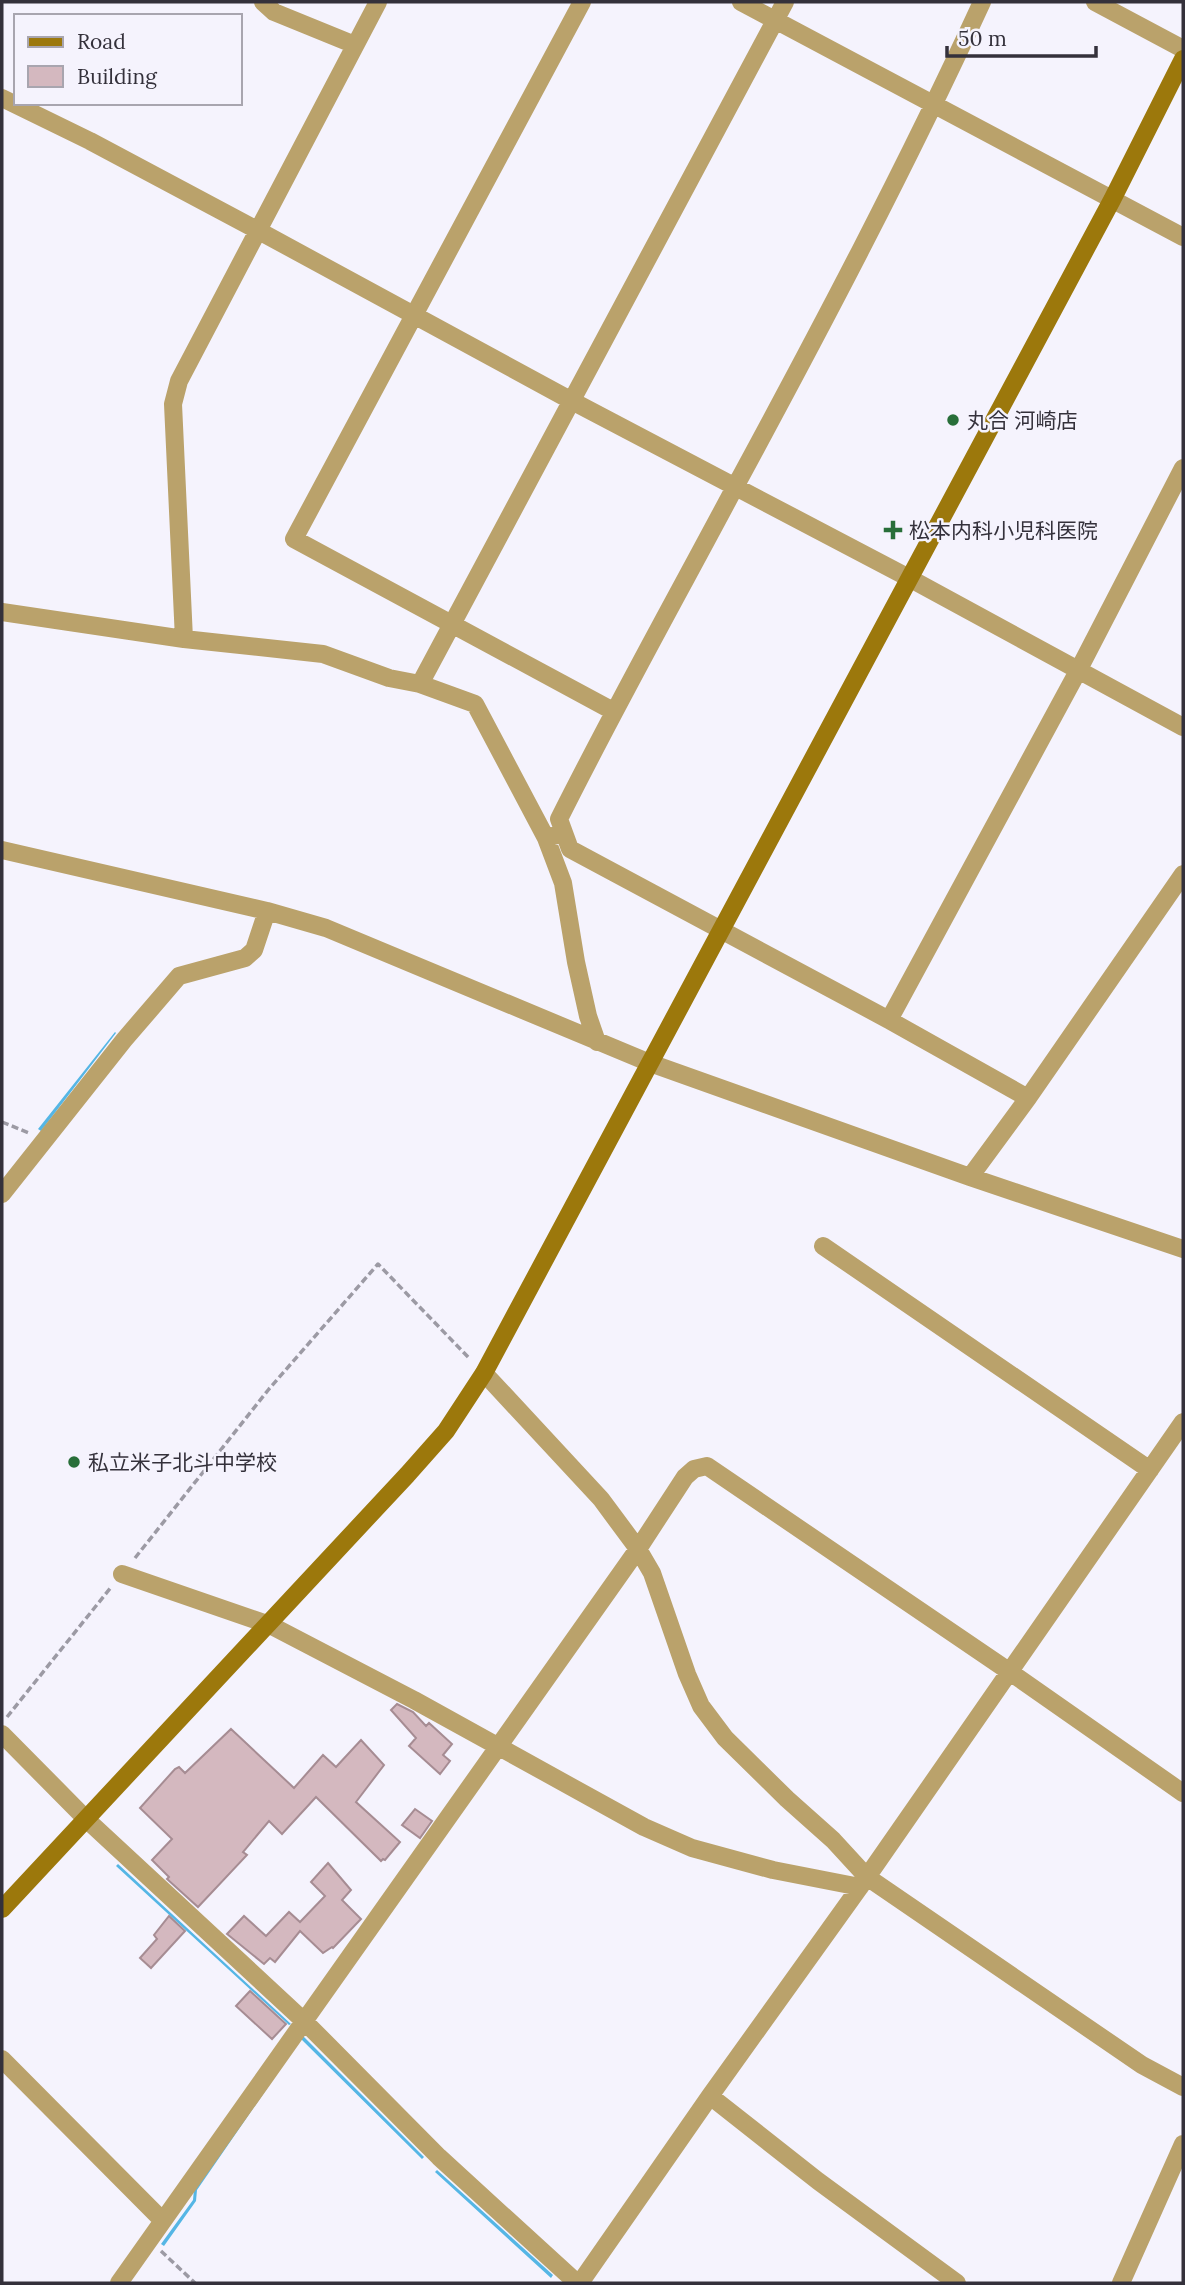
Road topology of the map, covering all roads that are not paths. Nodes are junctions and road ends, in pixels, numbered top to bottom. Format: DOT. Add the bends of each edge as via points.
graph roads {
  1 [pos="263,2"];
  2 [pos="379,2"];
  3 [pos="582,2"];
  4 [pos="741,2"];
  5 [pos="785,2"];
  6 [pos="982,2"];
  7 [pos="1095,2"];
  8 [pos="776,19"];
  9 [pos="355,45"];
  10 [pos="1183,49"];
  11 [pos="1183,59"];
  12 [pos="16,105"];
  13 [pos="935,105"];
  14 [pos="1112,200"];
  15 [pos="259,230"];
  16 [pos="1183,237"];
  17 [pos="414,316"];
  18 [pos="572,401"];
  19 [pos="1183,468"];
  20 [pos="736,486"];
  21 [pos="909,578"];
  22 [pos="2,612"];
  23 [pos="452,624"];
  24 [pos="184,639"];
  25 [pos="1078,671"];
  26 [pos="419,684"];
  27 [pos="613,711"];
  28 [pos="1183,727"];
  29 [pos="555,835"];
  30 [pos="2,850"];
  31 [pos="1183,874"];
  32 [pos="267,911"];
  33 [pos="720,931"];
  34 [pos="889,1020"];
  35 [pos="597,1042"];
  36 [pos="650,1063"];
  37 [pos="1028,1098"];
  38 [pos="970,1177"];
  39 [pos="2,1194"];
  40 [pos="823,1246"];
  41 [pos="1183,1249"];
  42 [pos="484,1373"];
  43 [pos="1183,1422"];
  44 [pos="1150,1470"];
  45 [pos="638,1549"];
  46 [pos="122,1574"];
  47 [pos="270,1625"];
  48 [pos="1010,1672"];
  49 [pos="2,1734"];
  50 [pos="498,1746"];
  51 [pos="1183,1793"];
  52 [pos="86,1819"];
  53 [pos="864,1882"];
  54 [pos="2,1909"];
  55 [pos="305,2022"];
  56 [pos="2,2059"];
  57 [pos="1183,2087"];
  58 [pos="710,2096"];
  59 [pos="1183,2144"];
  60 [pos="162,2220"];
  61 [pos="960,2282"];
  62 [pos="119,2283"];
  63 [pos="579,2283"];
  64 [pos="1121,2283"];
  1 -- 9 [label="street" via="274,12"];
  2 -- 9 [label="street"];
  3 -- 17 [label="street"];
  4 -- 8 [label="street"];
  5 -- 8 [label="street"];
  6 -- 13 [label="street"];
  7 -- 10 [label="street"];
  8 -- 13 [label="street"];
  8 -- 18 [label="street"];
  9 -- 15 [label="street"];
  11 -- 14 [label="street"];
  12 -- 15 [label="street"];
  13 -- 14 [label="street"];
  13 -- 20 [label="street"];
  14 -- 16 [label="street"];
  14 -- 21 [label="street"];
  15 -- 17 [label="street"];
  15 -- 24 [label="street" via="178,381 173,404"];
  17 -- 18 [label="street"];
  17 -- 23 [label="street" via="293,539"];
  18 -- 20 [label="street"];
  18 -- 23 [label="street"];
  19 -- 25 [label="street"];
  20 -- 21 [label="street"];
  20 -- 27 [label="street"];
  21 -- 25 [label="street"];
  21 -- 33 [label="street"];
  22 -- 24 [label="street"];
  23 -- 26 [label="street"];
  23 -- 27 [label="street"];
  24 -- 26 [label="street" via="323,654"];
  25 -- 28 [label="street"];
  25 -- 34 [label="street"];
  26 -- 29 [label="street" via="475,704"];
  27 -- 29 [label="street"];
  29 -- 33 [label="street" via="570,849"];
  29 -- 35 [label="street" via="576,962"];
  30 -- 32 [label="street"];
  31 -- 37 [label="street"];
  32 -- 35 [label="street" via="326,928"];
  32 -- 39 [label="street" via="254,950 246,958 179,976"];
  33 -- 34 [label="street"];
  33 -- 36 [label="street"];
  34 -- 37 [label="street"];
  35 -- 36 [label="street"];
  36 -- 38 [label="street"];
  36 -- 42 [label="street"];
  37 -- 38 [label="street"];
  38 -- 41 [label="street"];
  40 -- 44 [label="street"];
  42 -- 45 [label="street" via="601,1499"];
  42 -- 47 [label="street" via="446,1431"];
  43 -- 44 [label="street"];
  44 -- 48 [label="street"];
  45 -- 48 [label="street" via="685,1477 706,1466"];
  45 -- 50 [label="street"];
  45 -- 53 [label="street" via="652,1573 701,1706 725,1738 832,1840"];
  46 -- 47 [label="street"];
  47 -- 50 [label="street"];
  47 -- 52 [label="street"];
  48 -- 51 [label="street"];
  48 -- 53 [label="street"];
  49 -- 52 [label="street"];
  50 -- 53 [label="street" via="644,1827 692,1848 773,1870"];
  50 -- 55 [label="street"];
  52 -- 54 [label="street"];
  52 -- 55 [label="street"];
  53 -- 57 [label="street" via="1142,2065"];
  53 -- 58 [label="street"];
  55 -- 60 [label="street"];
  55 -- 63 [label="street" via="439,2157"];
  56 -- 60 [label="street"];
  58 -- 61 [label="street" via="818,2181"];
  58 -- 63 [label="street"];
  59 -- 64 [label="street"];
  60 -- 62 [label="street"];
}
